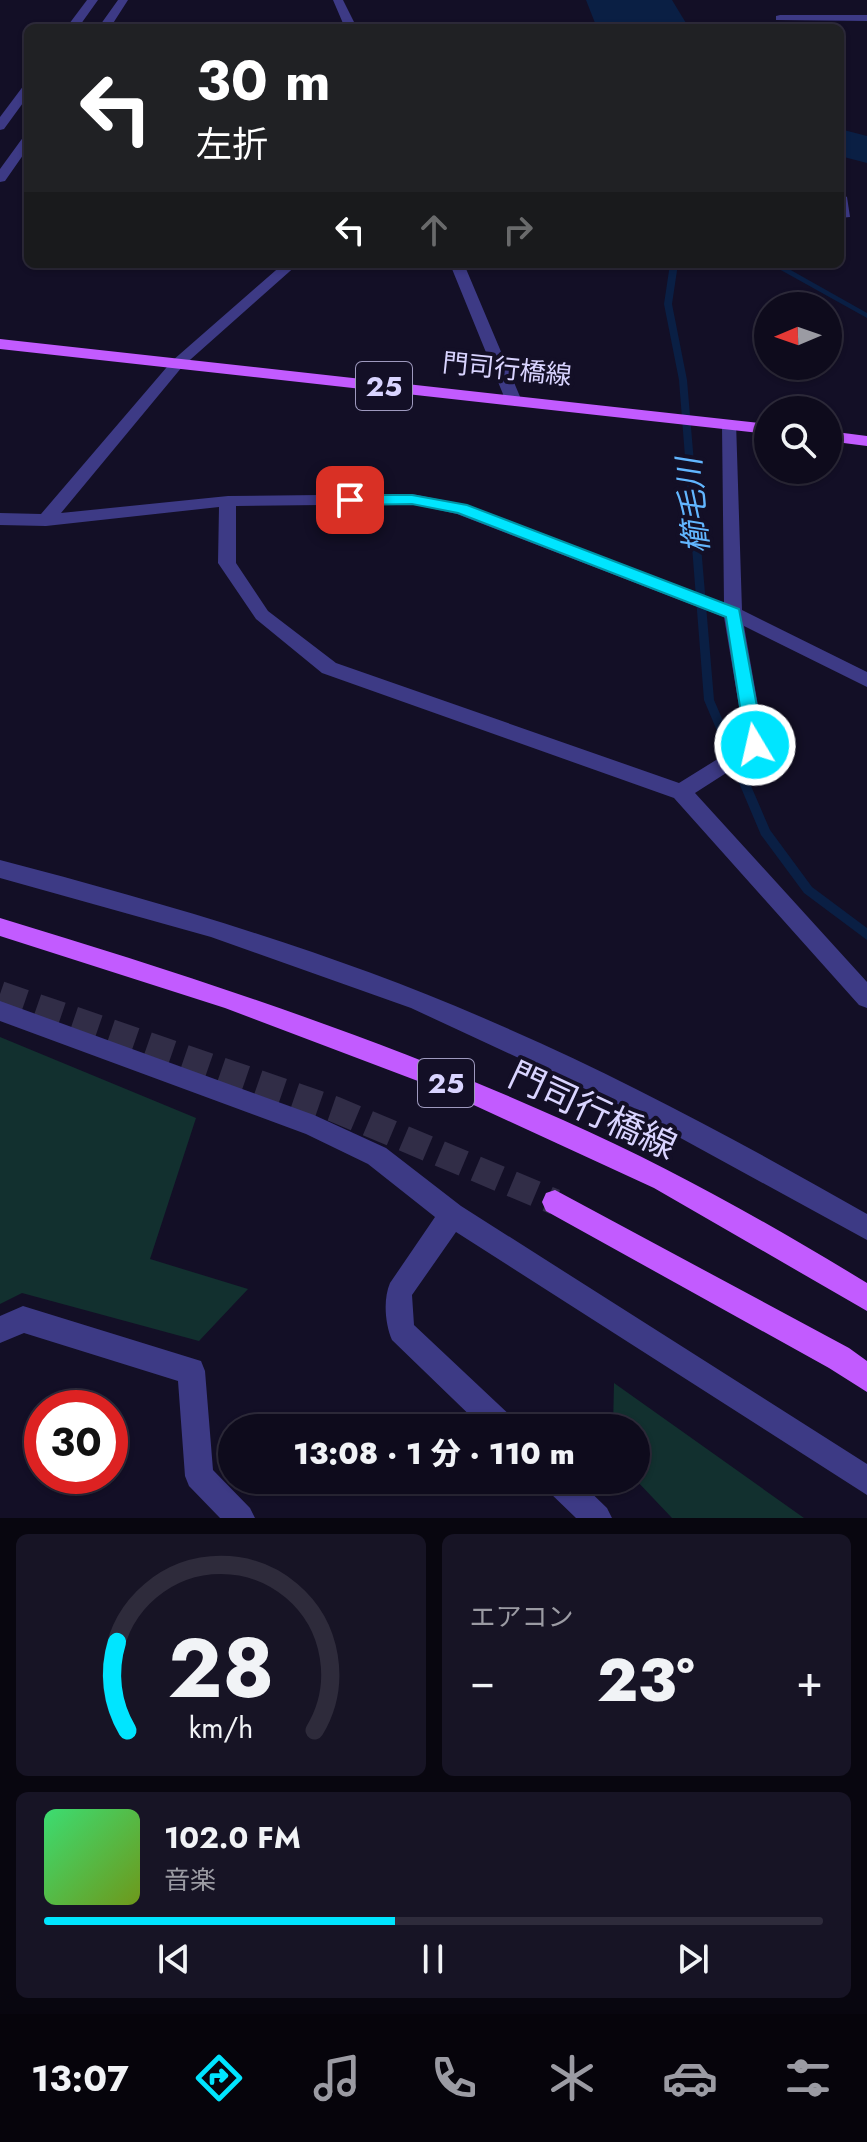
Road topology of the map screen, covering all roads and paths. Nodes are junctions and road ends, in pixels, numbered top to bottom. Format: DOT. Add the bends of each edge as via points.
graph roads {
  1 [pos="93,0"];
  2 [pos="123,0"];
  3 [pos="338,0"];
  4 [pos="782,0"];
  5 [pos="867,18"];
  6 [pos="783,23"];
  7 [pos="75,24"];
  8 [pos="107,24"];
  9 [pos="349,24"];
  10 [pos="24,93"];
  11 [pos="0,126"];
  12 [pos="24,145"];
  13 [pos="0,178"];
  14 [pos="286,268"];
  15 [pos="459,268"];
  16 [pos="0,344"];
  17 [pos="177,364"];
  18 [pos="513,399"];
  19 [pos="730,425"];
  20 [pos="754,428"];
  21 [pos="842,438"];
  22 [pos="867,441"];
  23 [pos="228,501"];
  24 [pos="0,519"];
  25 [pos="46,520"];
  26 [pos="733,613"];
  27 [pos="867,660"];
  28 [pos="846,669"];
  29 [pos="867,680"];
  30 [pos="681,792"];
  31 [pos="0,869"];
  32 [pos="0,927"];
  33 [pos="867,998"];
  34 [pos="0,1011"];
  35 [pos="555,1202"];
  36 [pos="452,1215"];
  37 [pos="867,1228"];
  38 [pos="867,1298"];
  39 [pos="0,1330"];
  40 [pos="867,1378"];
  41 [pos="488,1414"];
  42 [pos="867,1481"];
  43 [pos="572,1494"];
  44 [pos="240,1518"];
  45 [pos="597,1518"];
  1 -- 7 [label="street"];
  2 -- 8 [label="street"];
  3 -- 9 [label="street"];
  4 -- 6 [label="street"];
  5 -- 6 [label="street"];
  10 -- 11 [label="street"];
  12 -- 13 [label="street"];
  14 -- 17 [label="street"];
  15 -- 18 [label="street"];
  16 -- 17 [label="main road, 門司行橋線 / 25"];
  17 -- 18 [label="main road, 門司行橋線 / 25"];
  17 -- 25 [label="street"];
  18 -- 19 [label="main road, 門司行橋線 / 25"];
  19 -- 20 [label="main road, 門司行橋線 / 25"];
  19 -- 26 [label="street"];
  21 -- 22 [label="main road"];
  23 -- 25 [label="street"];
  23 -- 26 [label="street" via="412,499 461,509"];
  23 -- 30 [label="street" via="227,563 262,615 329,668"];
  24 -- 25 [label="street"];
  26 -- 28 [label="street"];
  26 -- 30 [label="street" via="755,745"];
  27 -- 28 [label="street"];
  28 -- 29 [label="street"];
  30 -- 33 [label="street"];
  31 -- 37 [label="street" via="149,909 411,998 553,1060"];
  32 -- 38 [label="main road, 門司行橋線 / 25" via="155,973 316,1031 549,1125 780,1241"];
  34 -- 36 [label="street" via="314,1126 377,1156"];
  35 -- 40 [label="main road"];
  36 -- 41 [label="street" via="399,1292 401,1331"];
  36 -- 42 [label="street"];
  39 -- 44 [label="street" via="23,1319 191,1371 199,1476"];
  43 -- 45 [label="street"];
}
